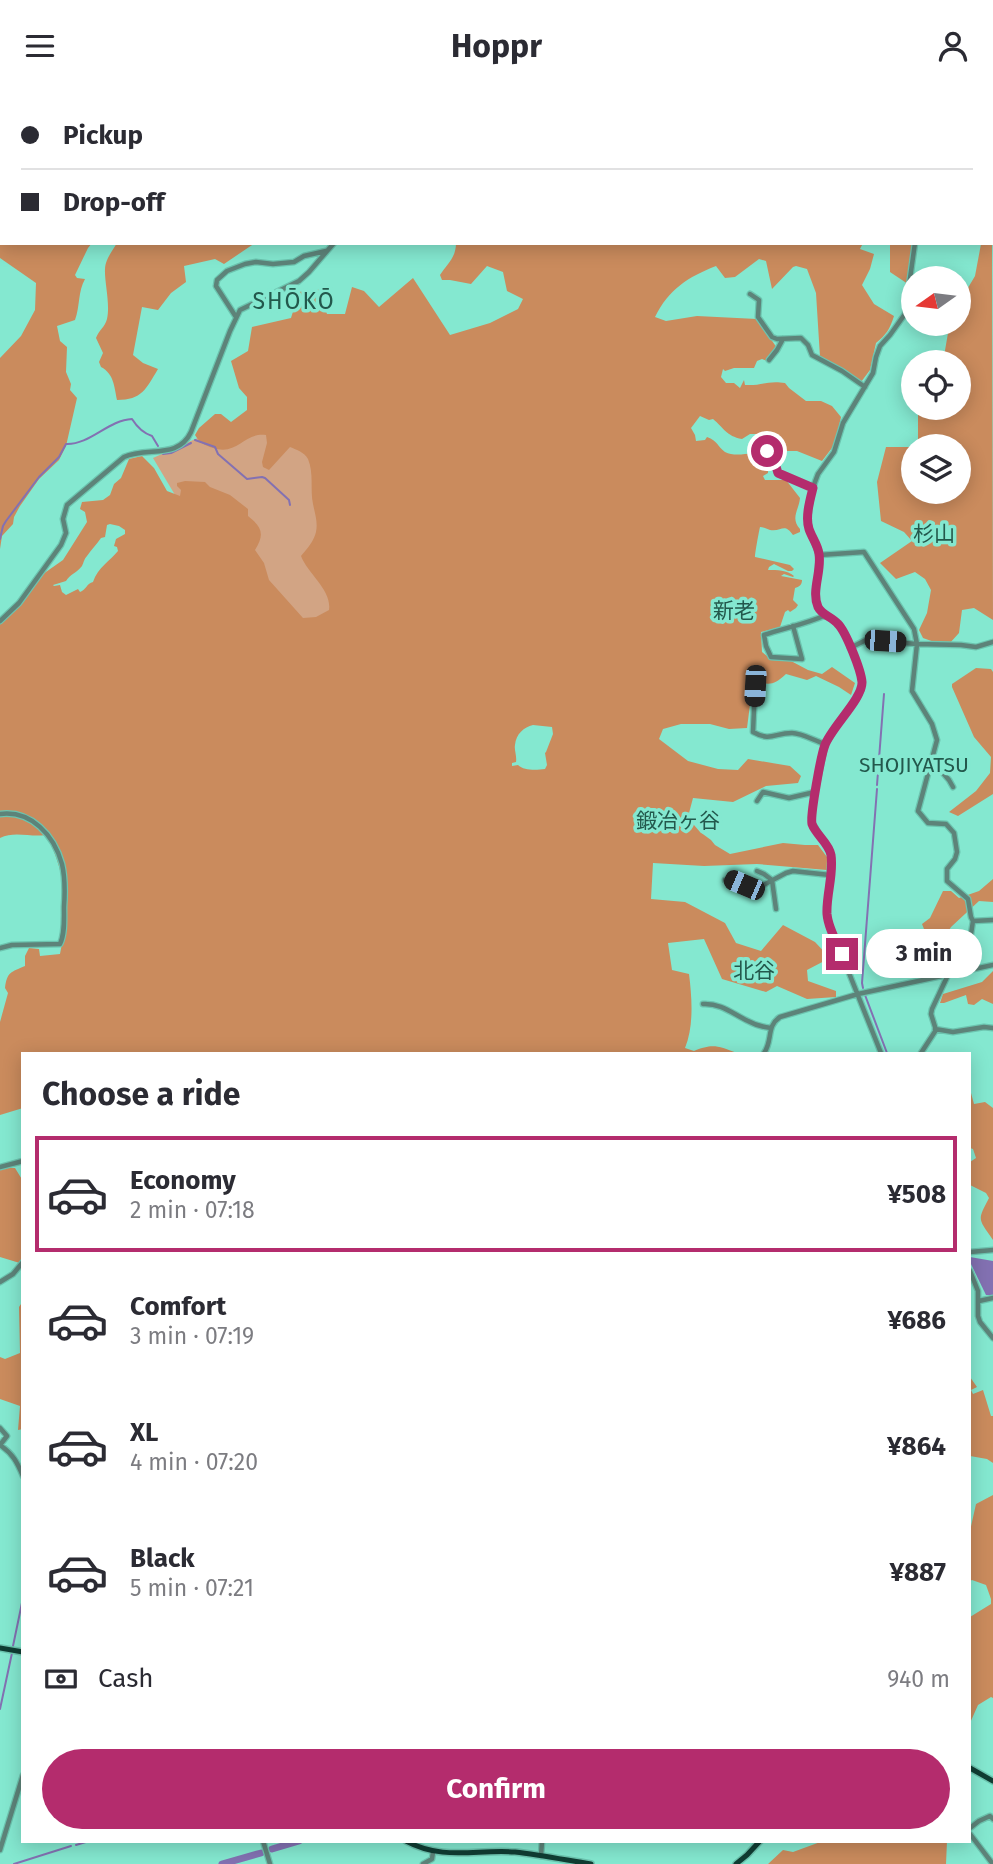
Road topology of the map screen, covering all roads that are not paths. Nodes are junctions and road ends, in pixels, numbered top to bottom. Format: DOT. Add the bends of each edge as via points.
graph roads {
  1 [pos="332,245"];
  2 [pos="915,245"];
  3 [pos="327,251"];
  4 [pos="750,294"];
  5 [pos="236,317"];
  6 [pos="783,339"];
  7 [pos="769,360"];
  8 [pos="865,387"];
  9 [pos="767,451"];
  10 [pos="813,488"];
  11 [pos="820,555"];
  12 [pos="826,615"];
  13 [pos="0,621"];
  14 [pos="793,626"];
  15 [pos="993,642"];
  16 [pos="916,644"];
  17 [pos="850,648"];
  18 [pos="755,686"];
  19 [pos="825,744"];
  20 [pos="931,759"];
  21 [pos="953,787"];
  22 [pos="816,792"];
  23 [pos="757,800"];
  24 [pos="0,814"];
  25 [pos="757,871"];
  26 [pos="830,875"];
  27 [pos="725,880"];
  28 [pos="772,880"];
  29 [pos="776,909"];
  30 [pos="993,920"];
  31 [pos="973,921"];
  32 [pos="0,949"];
  33 [pos="993,965"];
  34 [pos="948,974"];
  35 [pos="858,994"];
  36 [pos="703,1004"];
  37 [pos="771,1028"];
  38 [pos="935,1028"];
  39 [pos="993,1028"];
  40 [pos="766,1052"];
  41 [pos="881,1052"];
  42 [pos="921,1052"];
  43 [pos="21,1162"];
  44 [pos="0,1167"];
  45 [pos="993,1250"];
  46 [pos="971,1252"];
  47 [pos="21,1264"];
  48 [pos="971,1273"];
  49 [pos="0,1282"];
  50 [pos="993,1298"];
  51 [pos="979,1301"];
  52 [pos="978,1312"];
  53 [pos="971,1316"];
  54 [pos="993,1336"];
  55 [pos="0,1427"];
  56 [pos="0,1445"];
  57 [pos="21,1471"];
  58 [pos="0,1648"];
  59 [pos="21,1652"];
  60 [pos="971,1769"];
  61 [pos="993,1781"];
  62 [pos="21,1782"];
  63 [pos="993,1819"];
  64 [pos="971,1827"];
  65 [pos="971,1835"];
  66 [pos="264,1843"];
  67 [pos="411,1843"];
  68 [pos="542,1843"];
  69 [pos="758,1843"];
  70 [pos="0,1850"];
  71 [pos="433,1852"];
  72 [pos="541,1856"];
  73 [pos="992,1863"];
  74 [pos="270,1864"];
  75 [pos="423,1864"];
  76 [pos="592,1864"];
  77 [pos="736,1864"];
  1 -- 3 [label="street"];
  2 -- 8 [label="street" via="905,314 880,346"];
  3 -- 5 [label="street" via="299,281 240,310"];
  3 -- 5 [label="street" via="304,255 295,262 256,262 227,271 216,279 216,286"];
  4 -- 6 [label="street" via="759,300 758,317 768,333"];
  5 -- 13 [label="street" via="189,437 174,449 124,457 67,505 61,545 19,603"];
  6 -- 7 [label="street"];
  6 -- 8 [label="street" via="805,340 812,355"];
  8 -- 10 [label="street"];
  9 -- 10 [label="street" via="778,473"];
  10 -- 11 [label="street" via="809,528"];
  11 -- 12 [label="street" via="816,597"];
  11 -- 16 [label="street" via="864,552 914,629"];
  12 -- 14 [label="street"];
  12 -- 17 [label="street" via="838,624"];
  14 -- 14 [label="street" via="764,635 771,657 802,659"];
  15 -- 16 [label="street" via="976,647"];
  16 -- 17 [label="street" via="866,640"];
  16 -- 20 [label="street" via="912,691 936,737"];
  17 -- 19 [label="street" via="862,688"];
  18 -- 19 [label="street" via="753,732 766,738 797,734"];
  19 -- 22 [label="street"];
  20 -- 21 [label="street"];
  20 -- 31 [label="street" via="918,811 928,823 946,824 953,830 957,852 947,869 947,881 968,899"];
  22 -- 23 [label="street" via="789,798 763,792"];
  22 -- 26 [label="street" via="811,817 831,853"];
  24 -- 32 [label="street" via="23,816 48,836 61,861 65,895 60,944"];
  25 -- 28 [label="street"];
  26 -- 28 [label="street" via="793,871"];
  26 -- 35 [label="street" via="828,919"];
  27 -- 28 [label="street" via="756,889"];
  28 -- 29 [label="street"];
  30 -- 31 [label="street"];
  31 -- 34 [label="street" via="971,934"];
  33 -- 34 [label="street"];
  34 -- 35 [label="street"];
  34 -- 38 [label="street" via="932,1009"];
  35 -- 37 [label="street" via="780,1017"];
  35 -- 41 [label="street"];
  36 -- 37 [label="street" via="723,1007 748,1022"];
  37 -- 40 [label="street"];
  38 -- 39 [label="street" via="953,1032"];
  38 -- 42 [label="street"];
  43 -- 44 [label="street"];
  45 -- 46 [label="street"];
  47 -- 49 [label="street"];
  48 -- 51 [label="street"];
  50 -- 51 [label="street"];
  51 -- 52 [label="street"];
  52 -- 53 [label="street"];
  52 -- 54 [label="street" via="980,1322"];
  55 -- 56 [label="street" via="7,1435"];
  56 -- 57 [label="street" via="17,1460"];
  58 -- 59 [label="main road"];
  60 -- 61 [label="main road"];
  62 -- 70 [label="street"];
  63 -- 64 [label="street" via="990,1816"];
  65 -- 73 [label="street"];
  66 -- 74 [label="street"];
  67 -- 71 [label="main road"];
  68 -- 72 [label="street"];
  69 -- 77 [label="main road"];
  71 -- 72 [label="main road"];
  71 -- 75 [label="street" via="432,1859"];
  72 -- 76 [label="main road"];
}
